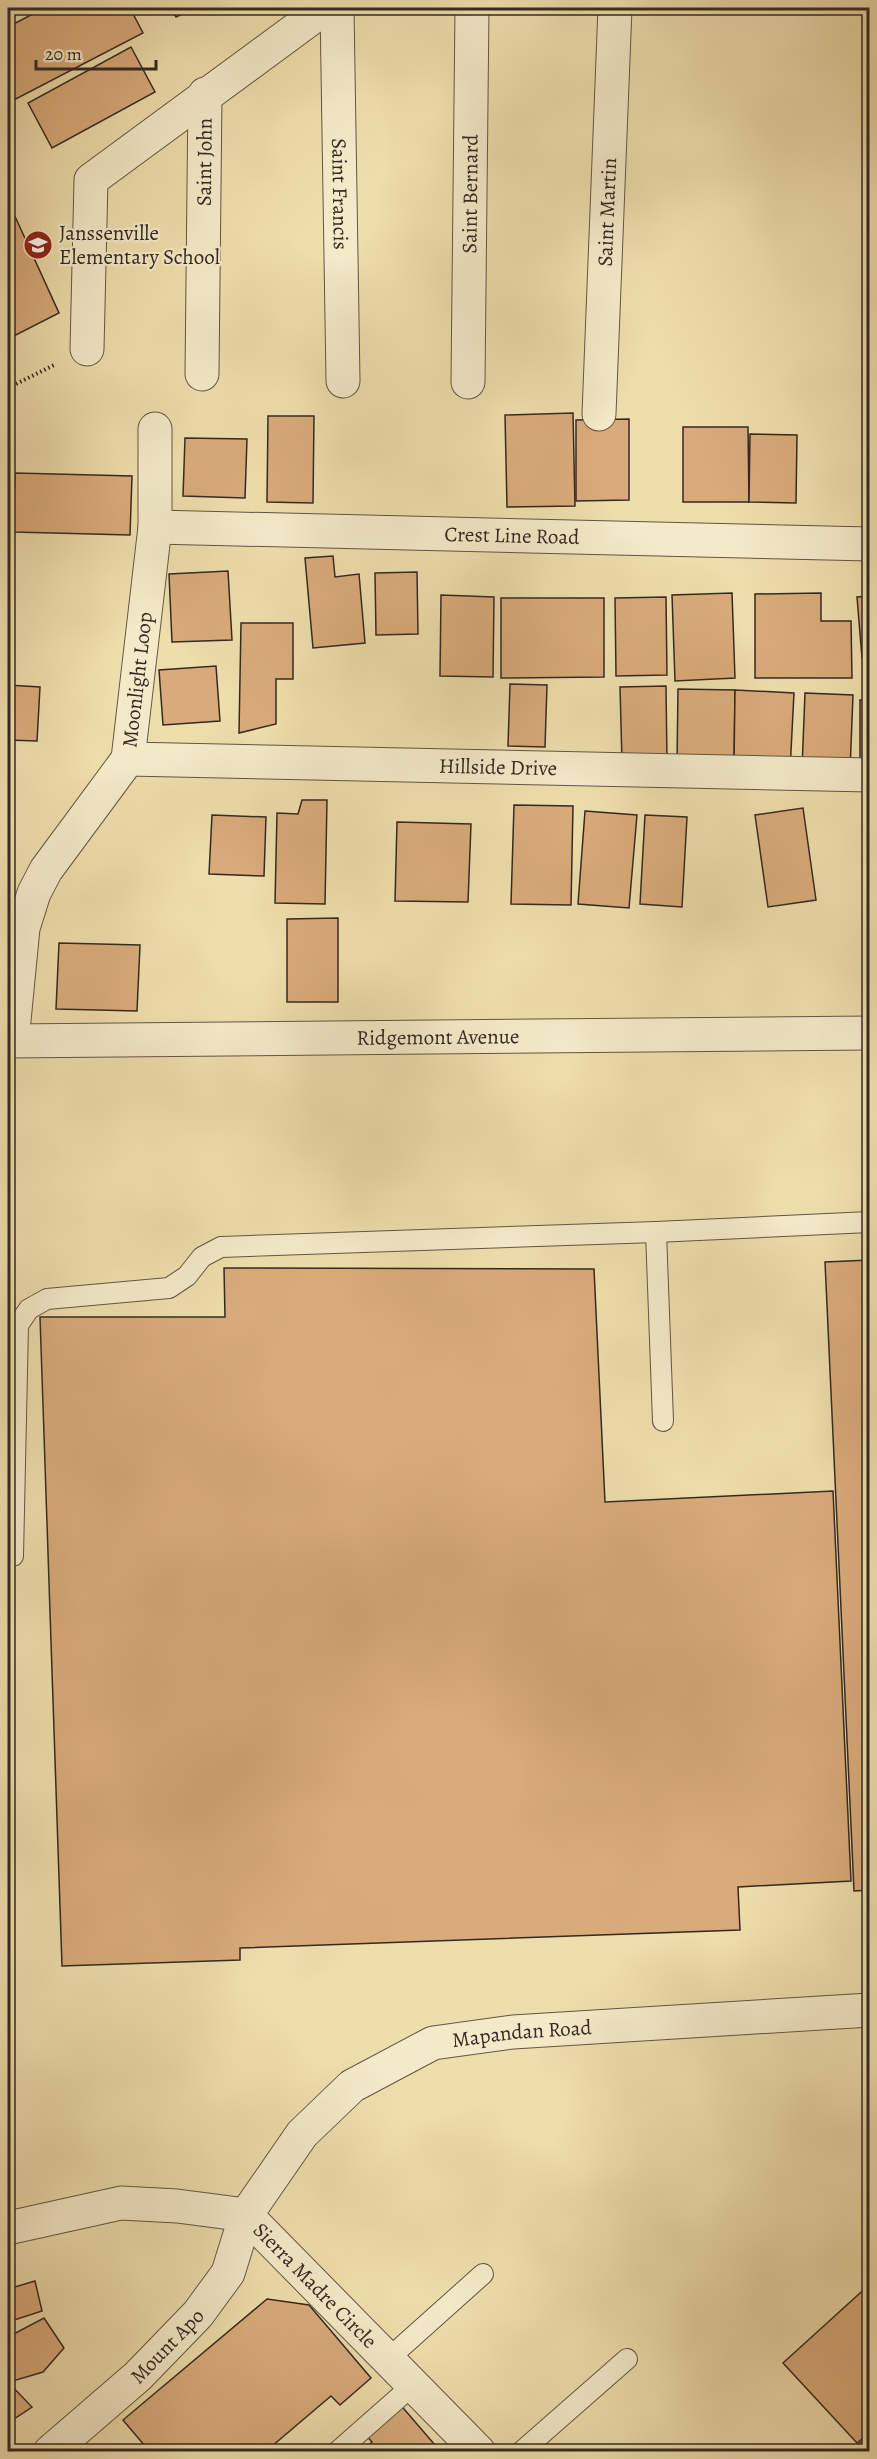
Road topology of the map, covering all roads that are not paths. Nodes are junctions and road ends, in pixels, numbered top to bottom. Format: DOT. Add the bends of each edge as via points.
graph roads {
  1 [pos="325,8"];
  2 [pos="337,8"];
  3 [pos="472,8"];
  4 [pos="615,8"];
  5 [pos="205,94"];
  6 [pos="87,349"];
  7 [pos="202,374"];
  8 [pos="343,381"];
  9 [pos="468,381"];
  10 [pos="599,414"];
  11 [pos="155,429"];
  12 [pos="155,527"];
  13 [pos="870,544"];
  14 [pos="129,759"];
  15 [pos="870,776"];
  16 [pos="870,1033"];
  17 [pos="10,1041"];
  18 [pos="870,1222"];
  19 [pos="656,1232"];
  20 [pos="663,1421"];
  21 [pos="13,1556"];
  22 [pos="870,2010"];
  23 [pos="246,2215"];
  24 [pos="8,2228"];
  25 [pos="483,2274"];
  26 [pos="388,2359"];
  27 [pos="627,2359"];
  28 [pos="413,2385"];
  29 [pos="50,2451"];
  30 [pos="337,2451"];
  31 [pos="479,2451"];
  32 [pos="521,2451"];
  1 -- 5 [label="street"];
  2 -- 8 [label="street, Saint Francis"];
  3 -- 9 [label="street, Saint Bernard"];
  4 -- 10 [label="street, Saint Martin"];
  5 -- 6 [label="street" via="91,180"];
  5 -- 7 [label="street, Saint John"];
  11 -- 12 [label="street, Moonlight Loop"];
  12 -- 13 [label="street, Crest Line Road"];
  12 -- 14 [label="street, Moonlight Loop"];
  14 -- 15 [label="street, Hillside Drive"];
  14 -- 17 [label="street, Moonlight Loop" via="46,870 34,893 23,928"];
  16 -- 17 [label="street, Ridgemont Avenue"];
  18 -- 19 [label="lane"];
  19 -- 20 [label="lane"];
  19 -- 21 [label="lane" via="221,1248 202,1257 187,1276 169,1288 47,1299 29,1309 18,1325"];
  22 -- 23 [label="street, Mapandan Road" via="513,2032 433,2043 352,2086 303,2133"];
  23 -- 24 [label="street, Sierra Madre Circle" via="121,2203"];
  23 -- 26 [label="street, Sierra Madre Circle"];
  23 -- 29 [label="street, Mount Apo" via="228,2273 198,2314 138,2376"];
  25 -- 26 [label="lane"];
  26 -- 28 [label="street, Sierra Madre Circle"];
  27 -- 32 [label="lane"];
  28 -- 30 [label="lane"];
  28 -- 31 [label="street, Sierra Madre Circle"];
}
